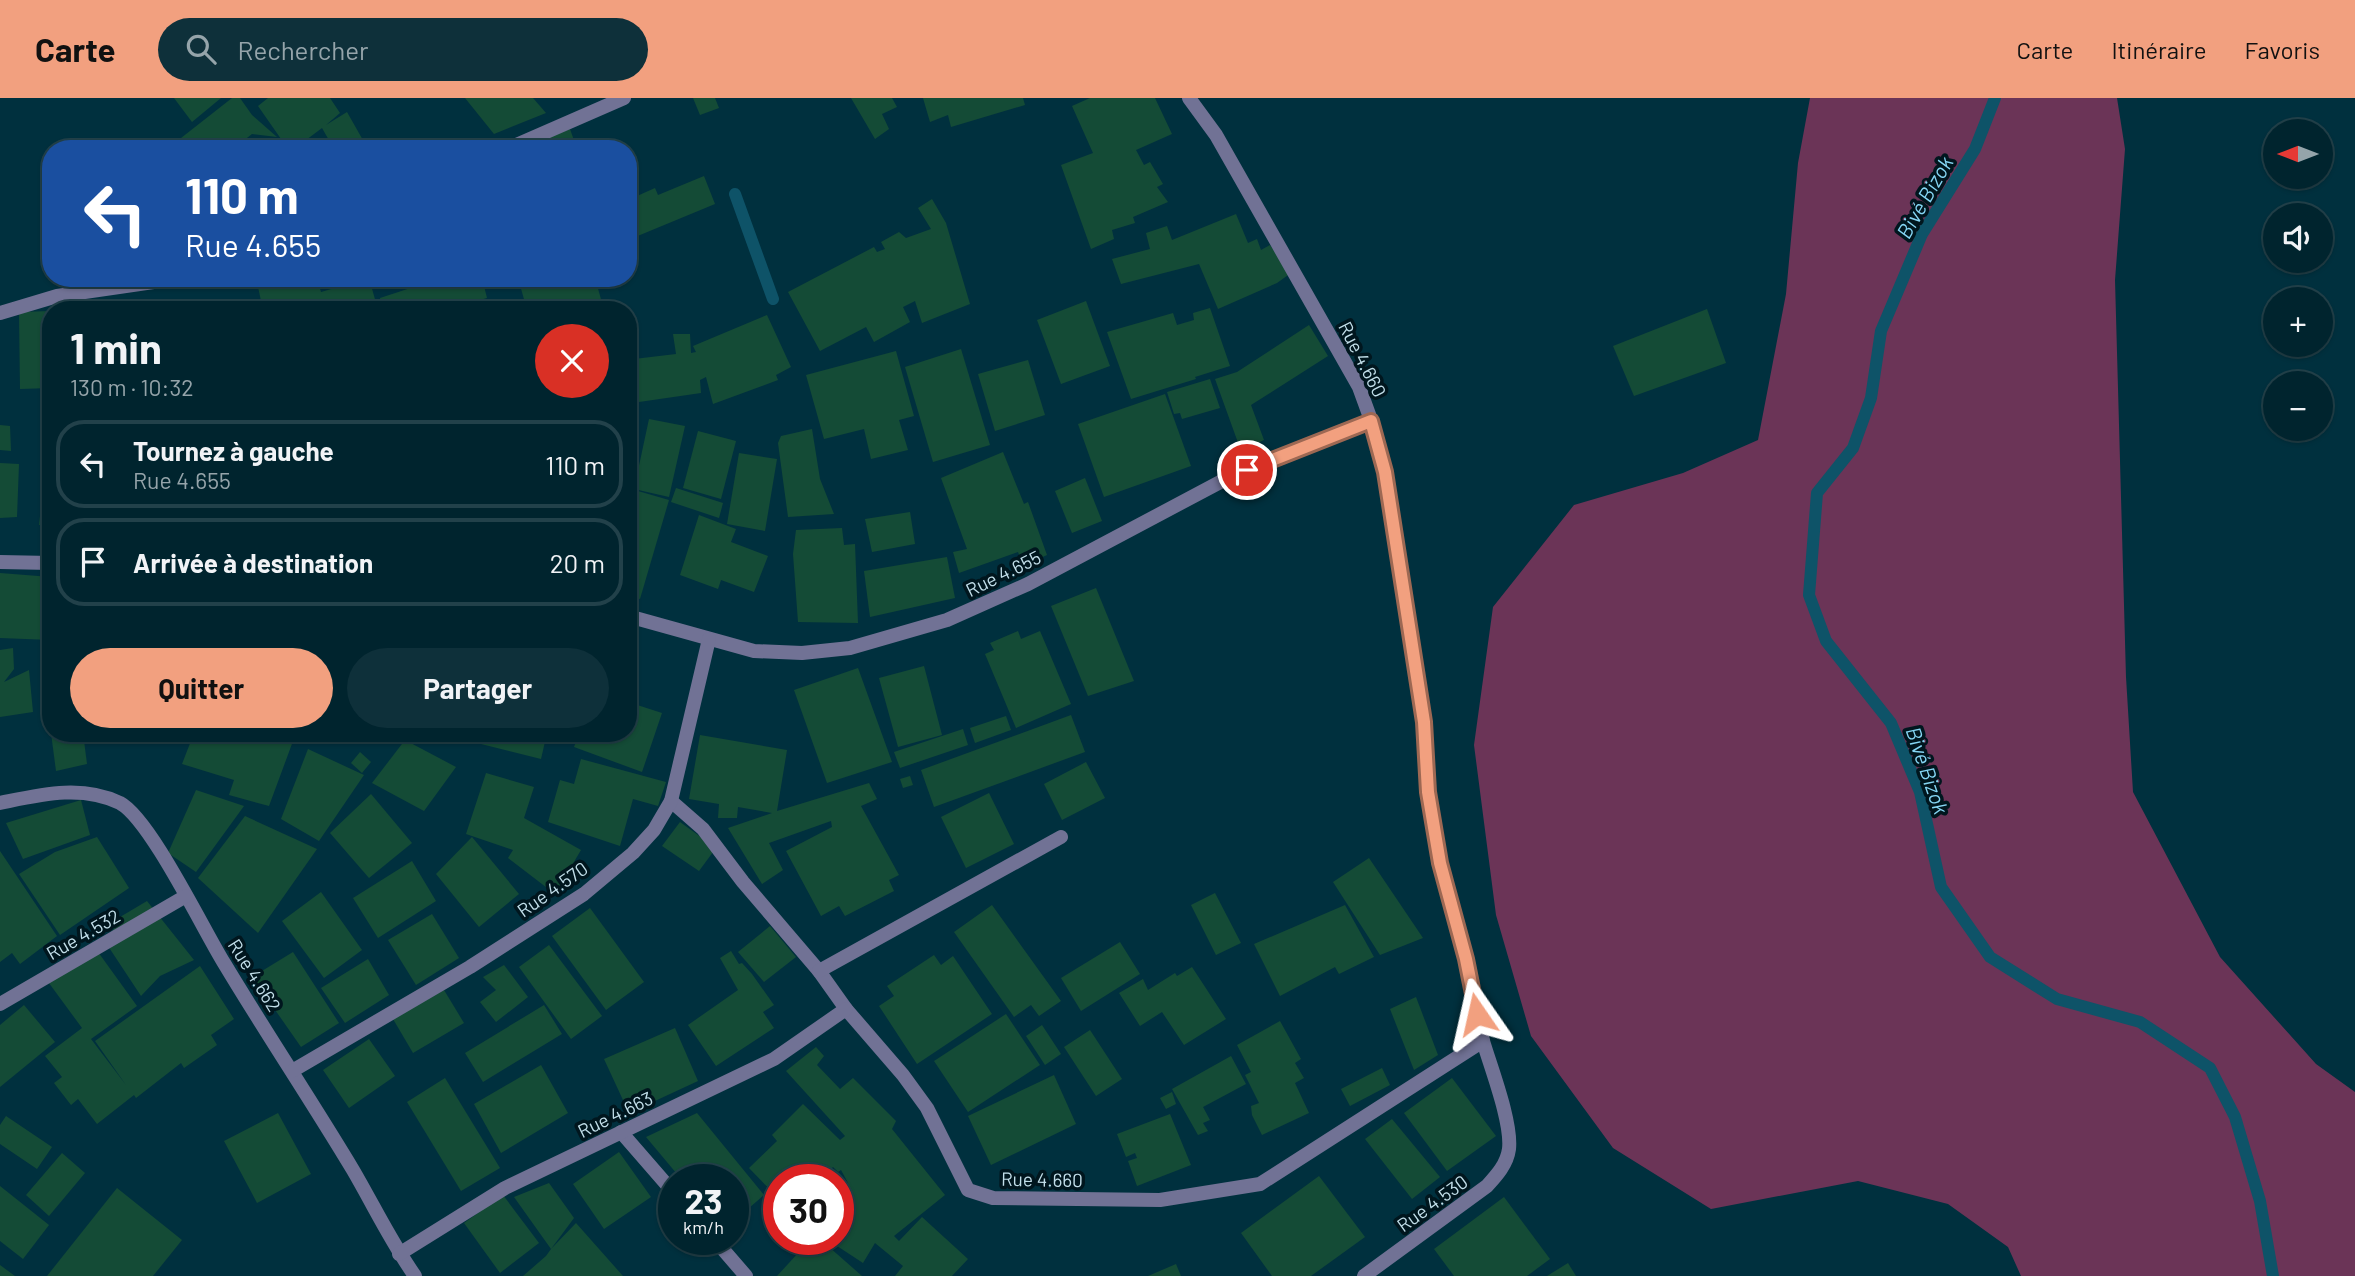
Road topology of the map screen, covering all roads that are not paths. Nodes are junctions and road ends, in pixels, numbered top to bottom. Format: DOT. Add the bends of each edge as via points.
graph roads {
  1 [pos="624,98"];
  2 [pos="1189,98"];
  3 [pos="528,140"];
  4 [pos="119,287"];
  5 [pos="0,313"];
  6 [pos="1371,421"];
  7 [pos="0,562"];
  8 [pos="42,563"];
  9 [pos="637,619"];
  10 [pos="709,639"];
  11 [pos="671,801"];
  12 [pos="0,803"];
  13 [pos="1061,837"];
  14 [pos="186,896"];
  15 [pos="819,971"];
  16 [pos="0,1004"];
  17 [pos="846,1009"];
  18 [pos="1483,1041"];
  19 [pos="292,1071"];
  20 [pos="621,1132"];
  21 [pos="1509,1149"];
  22 [pos="658,1175"];
  23 [pos="399,1254"];
  24 [pos="728,1255"];
  25 [pos="415,1276"];
  26 [pos="746,1276"];
  27 [pos="1364,1276"];
  1 -- 3 [label="street"];
  2 -- 6 [label="street, Rue 4.660" via="1216,135 1353,375"];
  4 -- 5 [label="street" via="57,296"];
  6 -- 10 [label="street, Rue 4.655" via="1224,480 1028,584 947,620 850,648 802,653 754,652"];
  6 -- 18 [label="street, Rue 4.660" via="1385,472 1424,722 1428,792 1440,863"];
  7 -- 8 [label="street"];
  9 -- 10 [label="street, Rue 4.655"];
  10 -- 11 [label="street, Rue 4.570"];
  11 -- 15 [label="street, Rue 4.660" via="703,829"];
  11 -- 19 [label="street, Rue 4.570" via="633,853 584,894"];
  12 -- 14 [label="street, Rue 4.662" via="59,791 121,804 144,826"];
  13 -- 15 [label="street"];
  14 -- 16 [label="street, Rue 4.532"];
  14 -- 19 [label="street, Rue 4.662"];
  15 -- 17 [label="street, Rue 4.660"];
  17 -- 18 [label="street, Rue 4.660" via="927,1108 968,1190 993,1198 1160,1200 1260,1184"];
  17 -- 20 [label="street, Rue 4.663" via="774,1059"];
  18 -- 21 [label="street, Rue 4.660" via="1508,1127"];
  19 -- 23 [label="street, Rue 4.662"];
  20 -- 22 [label="street"];
  20 -- 23 [label="street, Rue 4.663" via="505,1188"];
  21 -- 27 [label="street, Rue 4.530" via="1503,1168 1487,1186"];
  23 -- 25 [label="street, Rue 4.662"];
  24 -- 26 [label="street"];
}
